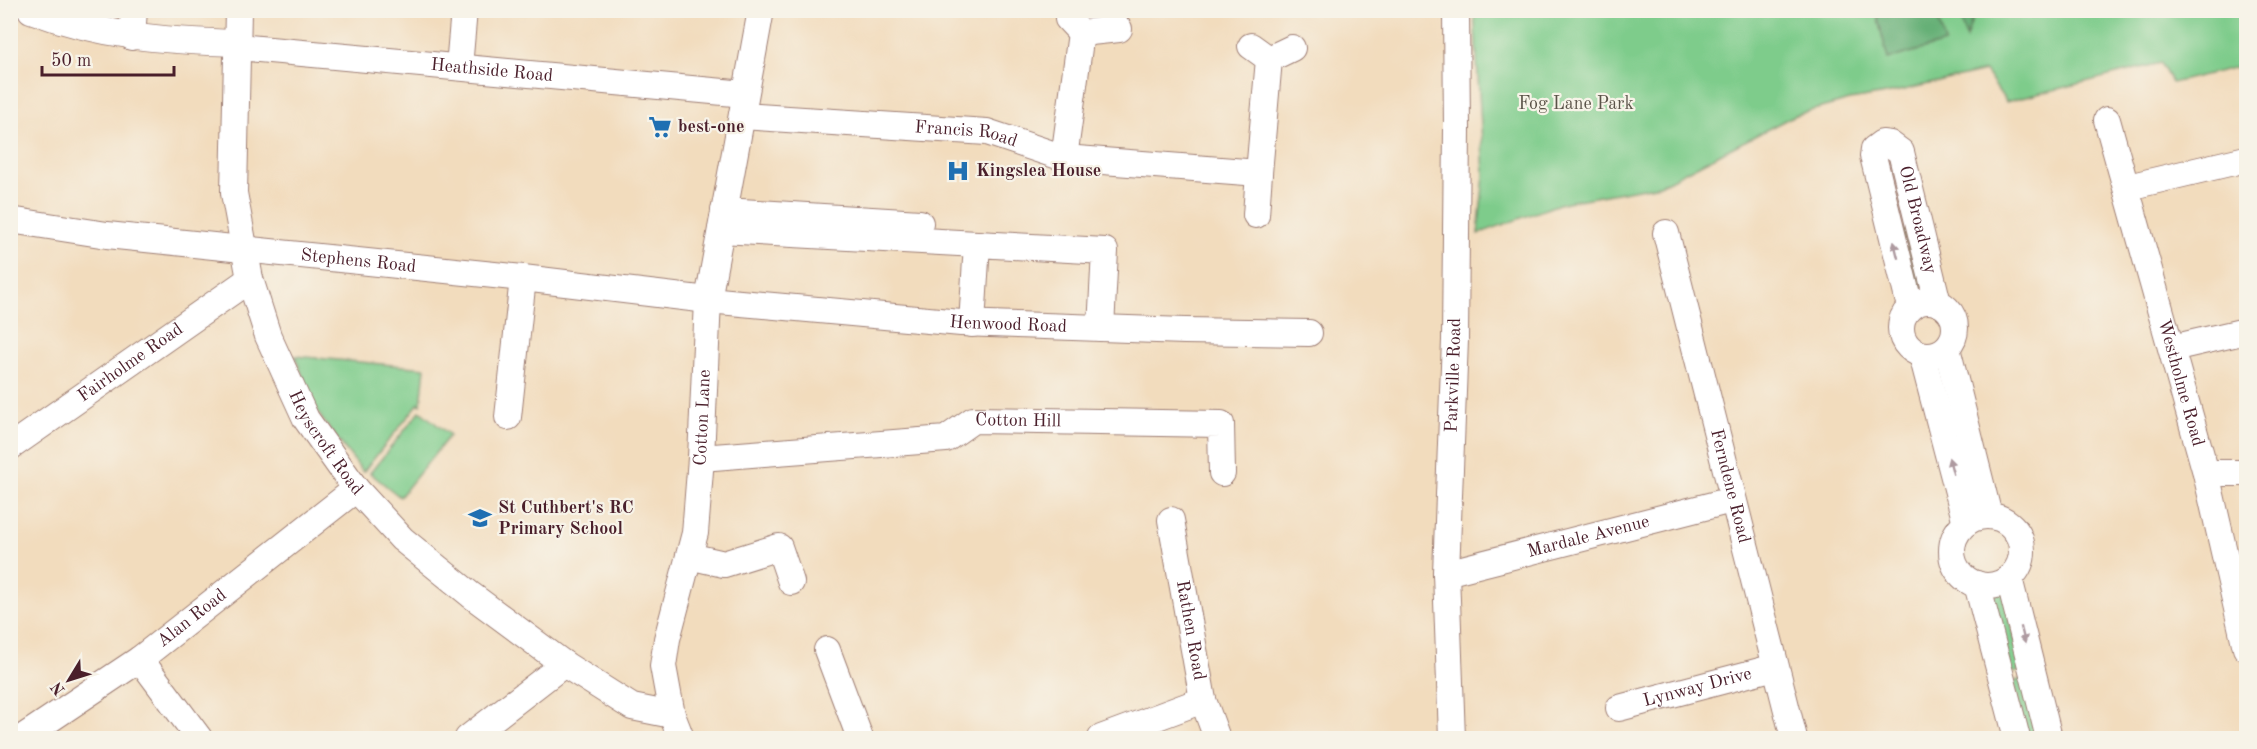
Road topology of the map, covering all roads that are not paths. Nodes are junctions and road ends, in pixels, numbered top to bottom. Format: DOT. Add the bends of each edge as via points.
graph roads {
  1 [pos="31,10"];
  2 [pos="134,10"];
  3 [pos="238,10"];
  4 [pos="464,10"];
  5 [pos="761,10"];
  6 [pos="1456,10"];
  7 [pos="1119,29"];
  8 [pos="132,37"];
  9 [pos="238,45"];
  10 [pos="1292,48"];
  11 [pos="459,67"];
  12 [pos="744,105"];
  13 [pos="2107,120"];
  14 [pos="1064,158"];
  15 [pos="2247,159"];
  16 [pos="1258,173"];
  17 [pos="2128,187"];
  18 [pos="1256,215"];
  19 [pos="10,220"];
  20 [pos="723,221"];
  21 [pos="920,223"];
  22 [pos="1666,233"];
  23 [pos="977,244"];
  24 [pos="245,250"];
  25 [pos="524,278"];
  26 [pos="250,279"];
  27 [pos="708,300"];
  28 [pos="1938,303"];
  29 [pos="1911,307"];
  30 [pos="972,324"];
  31 [pos="1101,328"];
  32 [pos="2247,331"];
  33 [pos="1309,333"];
  34 [pos="1947,348"];
  35 [pos="2172,348"];
  36 [pos="1922,355"];
  37 [pos="508,417"];
  38 [pos="10,447"];
  39 [pos="701,458"];
  40 [pos="1222,473"];
  41 [pos="2206,473"];
  42 [pos="2247,473"];
  43 [pos="356,489"];
  44 [pos="1732,500"];
  45 [pos="1977,519"];
  46 [pos="1171,520"];
  47 [pos="689,555"];
  48 [pos="1446,573"];
  49 [pos="2009,578"];
  50 [pos="791,582"];
  51 [pos="1977,584"];
  52 [pos="2247,648"];
  53 [pos="827,650"];
  54 [pos="140,659"];
  55 [pos="564,664"];
  56 [pos="1775,667"];
  57 [pos="1203,700"];
  58 [pos="1619,708"];
  59 [pos="676,727"];
  60 [pos="22,738"];
  61 [pos="199,738"];
  62 [pos="468,738"];
  63 [pos="860,738"];
  64 [pos="1101,738"];
  65 [pos="1217,738"];
  66 [pos="1452,738"];
  67 [pos="1794,738"];
  68 [pos="2017,738"];
  69 [pos="2049,738"];
  1 -- 8 [label="street, Heathside Road" via="88,29"];
  2 -- 8 [label="street"];
  3 -- 9 [label="street, Heyscroft Road"];
  4 -- 11 [label="street"];
  5 -- 12 [label="street, Cotton Lane"];
  6 -- 48 [label="street, Parkville Road" via="1455,340"];
  7 -- 14 [label="street" via="1074,26"];
  8 -- 9 [label="street, Heathside Road"];
  9 -- 11 [label="street, Heathside Road"];
  9 -- 24 [label="street, Heyscroft Road" via="234,193"];
  10 -- 16 [label="street" via="1260,52"];
  11 -- 12 [label="street, Heathside Road"];
  12 -- 14 [label="street, Francis Road" via="987,132"];
  12 -- 20 [label="street, Cotton Lane"];
  13 -- 17 [label="street, Westholme Road"];
  14 -- 16 [label="street, Francis Road"];
  15 -- 17 [label="street"];
  16 -- 18 [label="street"];
  17 -- 35 [label="street, Westholme Road"];
  19 -- 24 [label="street, Stephens Road"];
  20 -- 21 [label="street"];
  20 -- 23 [label="street"];
  20 -- 27 [label="street, Cotton Lane"];
  22 -- 44 [label="street, Ferndene Road"];
  23 -- 30 [label="street"];
  23 -- 31 [label="street" via="1105,251"];
  24 -- 25 [label="street, Stephens Road"];
  24 -- 26 [label="street, Heyscroft Road"];
  25 -- 27 [label="street, Stephens Road"];
  25 -- 37 [label="street"];
  26 -- 38 [label="street, Fairholme Road"];
  26 -- 43 [label="street, Heyscroft Road" via="268,336 306,419"];
  27 -- 30 [label="street, Henwood Road"];
  27 -- 39 [label="street, Cotton Lane"];
  28 -- 29 [label="street, Old Broadway" via="1924,301"];
  29 -- 28 [label="street, Old Broadway, one-way" via="1872,156 1882,143 1901,152"];
  28 -- 34 [label="street, Old Broadway" via="1955,323"];
  29 -- 36 [label="street" via="1902,320 1901,336 1910,349"];
  30 -- 31 [label="street, Henwood Road"];
  31 -- 33 [label="street, Henwood Road"];
  32 -- 35 [label="street"];
  34 -- 36 [label="street"];
  34 -- 45 [label="street, Old Broadway"];
  35 -- 41 [label="street, Westholme Road"];
  45 -- 36 [label="street, one-way"];
  39 -- 40 [label="street, Cotton Hill" via="946,439 973,420 1179,422 1221,424"];
  39 -- 47 [label="street, Cotton Lane"];
  41 -- 42 [label="street"];
  41 -- 52 [label="street, Westholme Road"];
  43 -- 54 [label="street, Alan Road"];
  43 -- 55 [label="street, Heyscroft Road" via="402,539"];
  44 -- 48 [label="street, Mardale Avenue"];
  44 -- 56 [label="street, Ferndene Road"];
  45 -- 49 [label="street" via="2000,518 2018,533 2022,556"];
  45 -- 51 [label="street" via="1956,535 1952,547 1953,559 1962,574"];
  46 -- 57 [label="street, Rathen Road"];
  47 -- 50 [label="street" via="724,564 779,548"];
  47 -- 59 [label="street, Cotton Lane" via="663,666"];
  48 -- 66 [label="street, Parkville Road"];
  49 -- 51 [label="street" via="1995,585"];
  49 -- 69 [label="street, one-way"];
  51 -- 68 [label="street"];
  53 -- 63 [label="street"];
  54 -- 60 [label="street, Alan Road"];
  54 -- 61 [label="street"];
  55 -- 59 [label="street, Heyscroft Road" via="632,707"];
  55 -- 62 [label="street"];
  56 -- 58 [label="street, Lynway Drive"];
  56 -- 67 [label="street, Ferndene Road"];
  57 -- 64 [label="street"];
  57 -- 65 [label="street, Rathen Road"];
}
